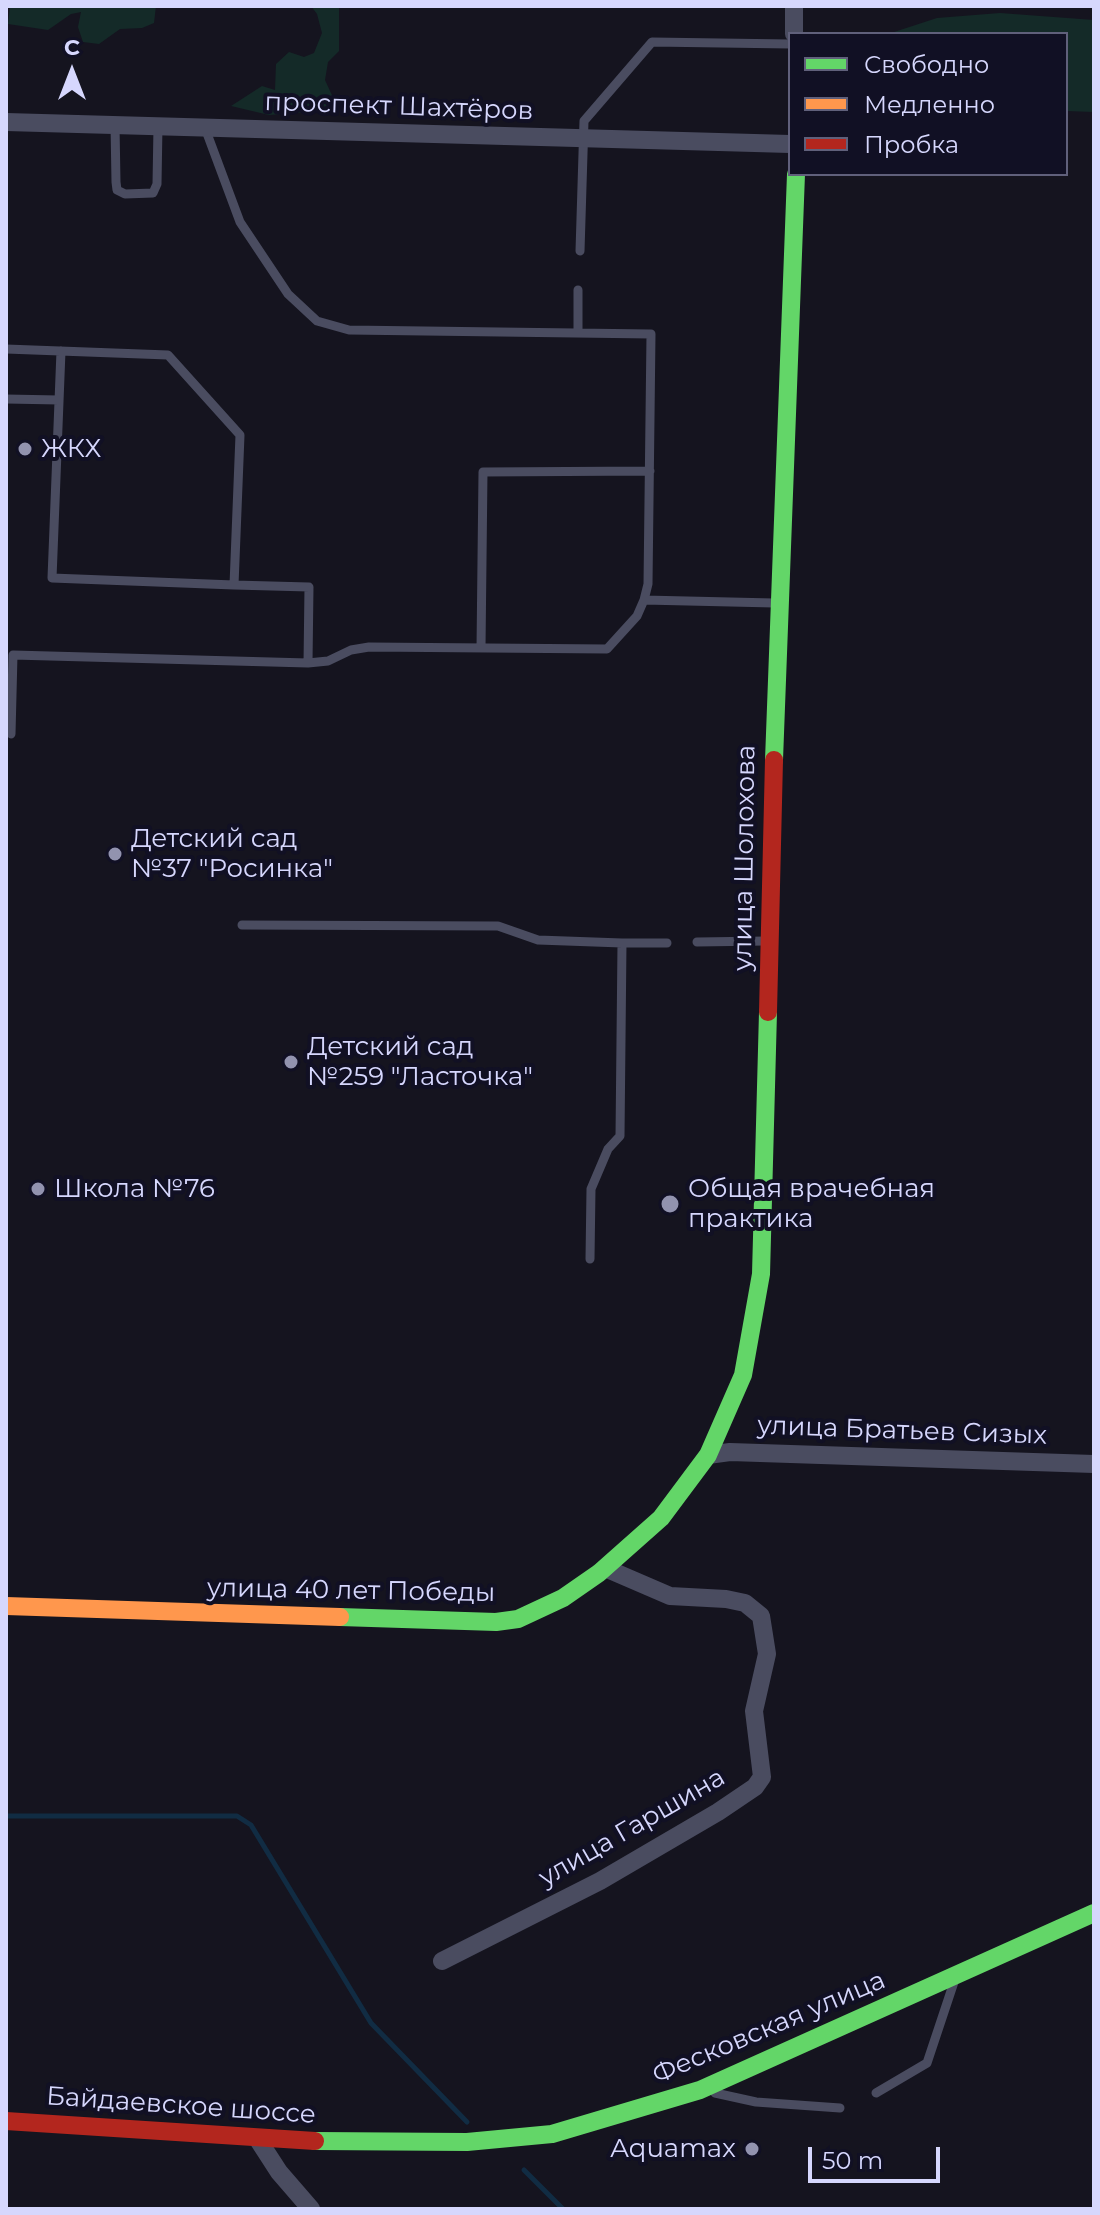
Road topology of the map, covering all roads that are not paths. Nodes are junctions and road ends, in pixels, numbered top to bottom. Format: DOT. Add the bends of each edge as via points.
graph roads {
  1 [pos="794,6"];
  2 [pos="794,32"];
  3 [pos="788,44"];
  4 [pos="6,122"];
  5 [pos="115,125"];
  6 [pos="158,126"];
  7 [pos="205,128"];
  8 [pos="583,138"];
  9 [pos="788,144"];
  10 [pos="796,176"];
  11 [pos="580,251"];
  12 [pos="578,290"];
  13 [pos="578,333"];
  14 [pos="6,349"];
  15 [pos="61,351"];
  16 [pos="6,399"];
  17 [pos="59,400"];
  18 [pos="650,471"];
  19 [pos="234,585"];
  20 [pos="644,600"];
  21 [pos="778,603"];
  22 [pos="481,648"];
  23 [pos="308,663"];
  24 [pos="11,734"];
  25 [pos="242,925"];
  26 [pos="770,941"];
  27 [pos="697,942"];
  28 [pos="622,943"];
  29 [pos="667,943"];
  30 [pos="590,1259"];
  31 [pos="708,1455"];
  32 [pos="1094,1464"];
  33 [pos="661,1518"];
  34 [pos="605,1568"];
  35 [pos="6,1606"];
  36 [pos="1094,1913"];
  37 [pos="442,1961"];
  38 [pos="956,1977"];
  39 [pos="700,2090"];
  40 [pos="876,2093"];
  41 [pos="840,2108"];
  42 [pos="6,2121"];
  43 [pos="257,2138"];
  44 [pos="353,2143"];
  45 [pos="311,2209"];
  1 -- 2 [label="street"];
  3 -- 8 [label="lane" via="652,42 587,114"];
  4 -- 5 [label="street, проспект Шахтёров"];
  5 -- 6 [label="street, проспект Шахтёров"];
  5 -- 6 [label="lane" via="117,190 125,194 153,193"];
  6 -- 7 [label="street, проспект Шахтёров"];
  7 -- 8 [label="street, проспект Шахтёров"];
  7 -- 13 [label="lane" via="240,222 288,294 317,321 349,330"];
  8 -- 9 [label="street, проспект Шахтёров"];
  8 -- 11 [label="lane"];
  10 -- 21 [label="street, улица Шолохова"];
  12 -- 13 [label="lane"];
  13 -- 18 [label="lane" via="651,334"];
  14 -- 15 [label="lane"];
  15 -- 17 [label="lane"];
  15 -- 19 [label="lane" via="168,355 240,435"];
  16 -- 17 [label="lane"];
  17 -- 19 [label="lane" via="52,578"];
  18 -- 20 [label="lane"];
  18 -- 22 [label="lane" via="483,472"];
  19 -- 23 [label="lane" via="309,587"];
  20 -- 21 [label="lane"];
  20 -- 22 [label="lane" via="637,616 607,649"];
  21 -- 26 [label="street, улица Шолохова"];
  22 -- 23 [label="lane" via="369,647"];
  23 -- 24 [label="lane" via="13,655"];
  25 -- 28 [label="lane" via="498,926 538,940"];
  26 -- 27 [label="lane"];
  26 -- 31 [label="street, улица Шолохова" via="760,1286 743,1375"];
  28 -- 29 [label="lane"];
  28 -- 30 [label="lane" via="620,1136 608,1149 591,1189"];
  31 -- 32 [label="street, улица Братьев Сизых"];
  31 -- 33 [label="street, улица Шолохова"];
  33 -- 34 [label="street, улица 40 лет Победы"];
  34 -- 35 [label="street, улица 40 лет Победы" via="541,1610 496,1622"];
  34 -- 37 [label="street, улица Гаршина" via="670,1596 745,1603 761,1616 767,1654 754,1711 762,1777 718,1812 600,1881"];
  36 -- 38 [label="street, Фесковская улица"];
  38 -- 39 [label="street, Фесковская улица"];
  38 -- 40 [label="lane" via="927,2063"];
  39 -- 41 [label="lane" via="756,2102"];
  39 -- 44 [label="street, Фесковская улица" via="552,2134 467,2142"];
  42 -- 43 [label="street, Байдаевское шоссе"];
  43 -- 44 [label="street, Байдаевское шоссе"];
  43 -- 45 [label="street"];
}
